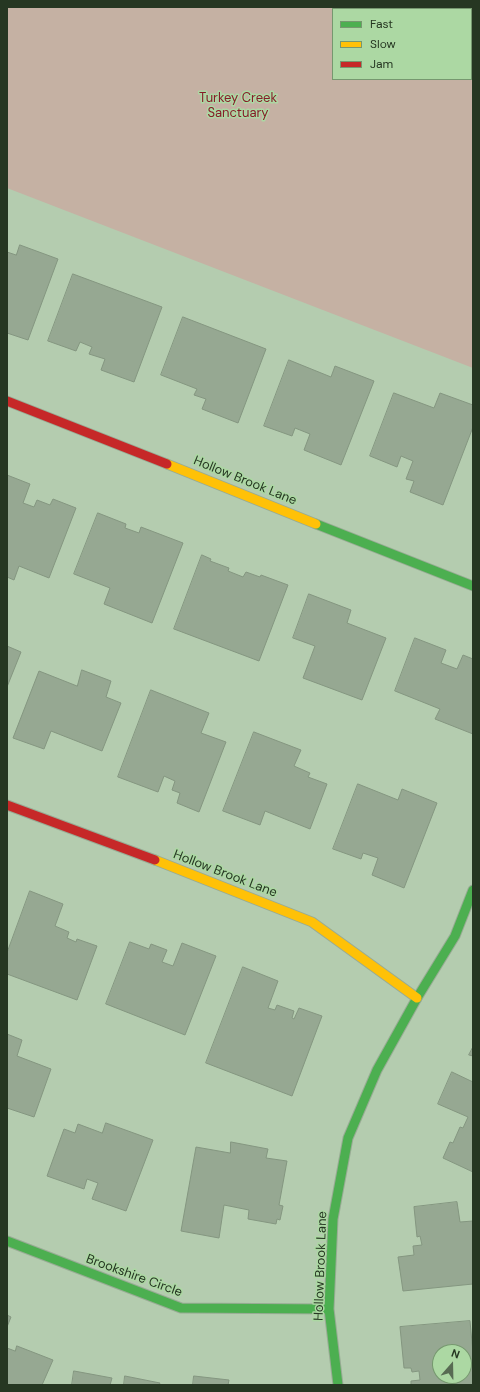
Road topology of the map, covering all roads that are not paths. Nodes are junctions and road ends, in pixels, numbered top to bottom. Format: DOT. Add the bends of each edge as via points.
graph roads {
  1 [pos="7,401"];
  2 [pos="473,586"];
  3 [pos="7,805"];
  4 [pos="473,890"];
  5 [pos="417,998"];
  6 [pos="7,1241"];
  7 [pos="329,1309"];
  8 [pos="338,1385"];
  1 -- 2 [label="street, Hollow Brook Lane"];
  3 -- 5 [label="street, Hollow Brook Lane" via="312,922"];
  4 -- 5 [label="street, Hollow Brook Lane" via="455,936"];
  5 -- 7 [label="street, Hollow Brook Lane" via="377,1070 348,1138 333,1219"];
  6 -- 7 [label="street, Brookshire Circle" via="182,1308"];
  7 -- 8 [label="street, Hollow Brook Lane"];
}
